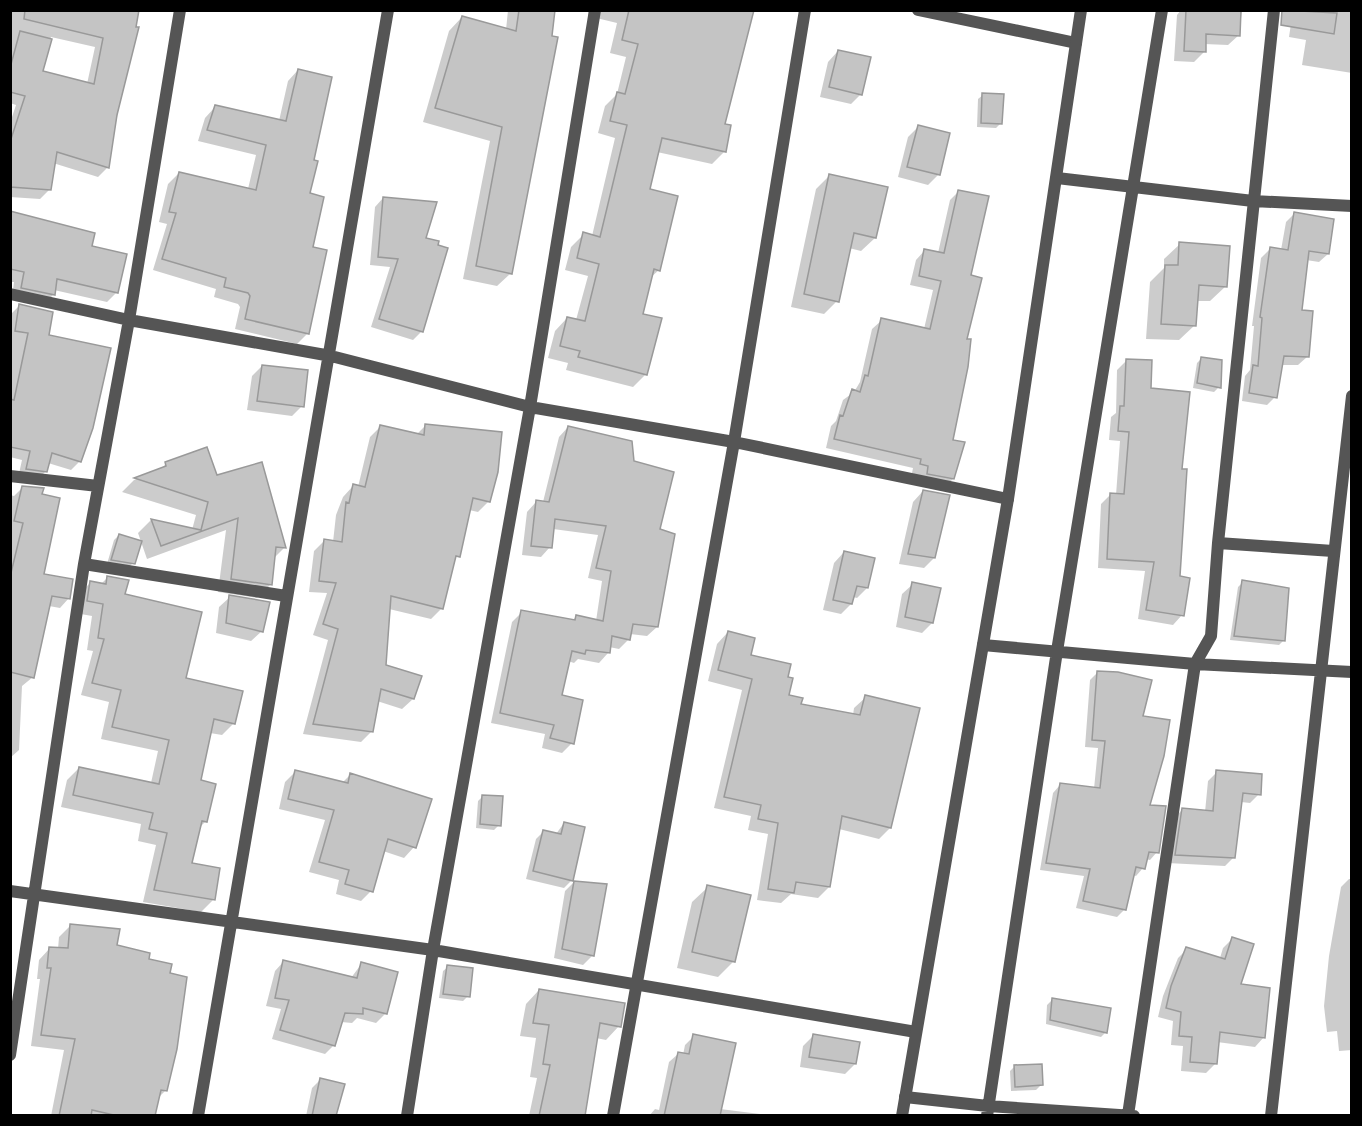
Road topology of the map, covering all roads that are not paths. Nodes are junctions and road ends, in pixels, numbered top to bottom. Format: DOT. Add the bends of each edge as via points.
graph roads {
  1 [pos="180,10"];
  2 [pos="388,10"];
  3 [pos="595,10"];
  4 [pos="805,10"];
  5 [pos="918,10"];
  6 [pos="1082,10"];
  7 [pos="1162,10"];
  8 [pos="1274,10"];
  9 [pos="1077,43"];
  10 [pos="1057,178"];
  11 [pos="1132,188"];
  12 [pos="1253,201"];
  13 [pos="1352,206"];
  14 [pos="10,294"];
  15 [pos="129,320"];
  16 [pos="331,356"];
  17 [pos="1352,396"];
  18 [pos="530,407"];
  19 [pos="734,442"];
  20 [pos="10,476"];
  21 [pos="98,486"];
  22 [pos="1008,500"];
  23 [pos="1218,543"];
  24 [pos="1333,551"];
  25 [pos="84,564"];
  26 [pos="286,596"];
  27 [pos="983,645"];
  28 [pos="1057,651"];
  29 [pos="1195,664"];
  30 [pos="1320,670"];
  31 [pos="1352,672"];
  32 [pos="10,891"];
  33 [pos="33,894"];
  34 [pos="230,923"];
  35 [pos="434,950"];
  36 [pos="635,986"];
  37 [pos="916,1032"];
  38 [pos="10,1055"];
  39 [pos="905,1097"];
  40 [pos="988,1111"];
  41 [pos="1128,1115"];
  42 [pos="198,1116"];
  43 [pos="407,1116"];
  44 [pos="613,1116"];
  45 [pos="902,1116"];
  46 [pos="1134,1116"];
  47 [pos="1271,1116"];
  1 -- 15 [label="street"];
  2 -- 16 [label="street"];
  3 -- 18 [label="street"];
  4 -- 19 [label="street"];
  5 -- 9 [label="street"];
  6 -- 9 [label="street"];
  7 -- 11 [label="street"];
  8 -- 12 [label="street"];
  9 -- 10 [label="street"];
  10 -- 11 [label="street"];
  10 -- 22 [label="street"];
  11 -- 12 [label="street"];
  11 -- 28 [label="street"];
  12 -- 13 [label="street"];
  12 -- 23 [label="street"];
  14 -- 15 [label="street"];
  15 -- 16 [label="street"];
  15 -- 21 [label="street"];
  16 -- 18 [label="street"];
  16 -- 26 [label="street"];
  17 -- 24 [label="street"];
  18 -- 19 [label="street"];
  18 -- 35 [label="street"];
  19 -- 22 [label="street"];
  19 -- 36 [label="street"];
  20 -- 21 [label="street"];
  21 -- 25 [label="street"];
  22 -- 27 [label="street"];
  23 -- 24 [label="street"];
  23 -- 29 [label="street" via="1211,636"];
  24 -- 30 [label="street"];
  25 -- 26 [label="street"];
  25 -- 33 [label="street"];
  26 -- 34 [label="street"];
  27 -- 28 [label="street"];
  27 -- 37 [label="street"];
  28 -- 29 [label="street"];
  28 -- 40 [label="street"];
  29 -- 30 [label="street"];
  29 -- 41 [label="street"];
  30 -- 31 [label="street"];
  30 -- 47 [label="street"];
  32 -- 33 [label="street"];
  33 -- 34 [label="street"];
  33 -- 38 [label="street"];
  34 -- 35 [label="street"];
  34 -- 42 [label="street"];
  35 -- 36 [label="street"];
  35 -- 43 [label="street"];
  36 -- 37 [label="street"];
  36 -- 44 [label="street"];
  37 -- 39 [label="street"];
  39 -- 40 [label="street"];
  39 -- 45 [label="street"];
  40 -- 41 [label="street"];
  41 -- 46 [label="street"];
}
